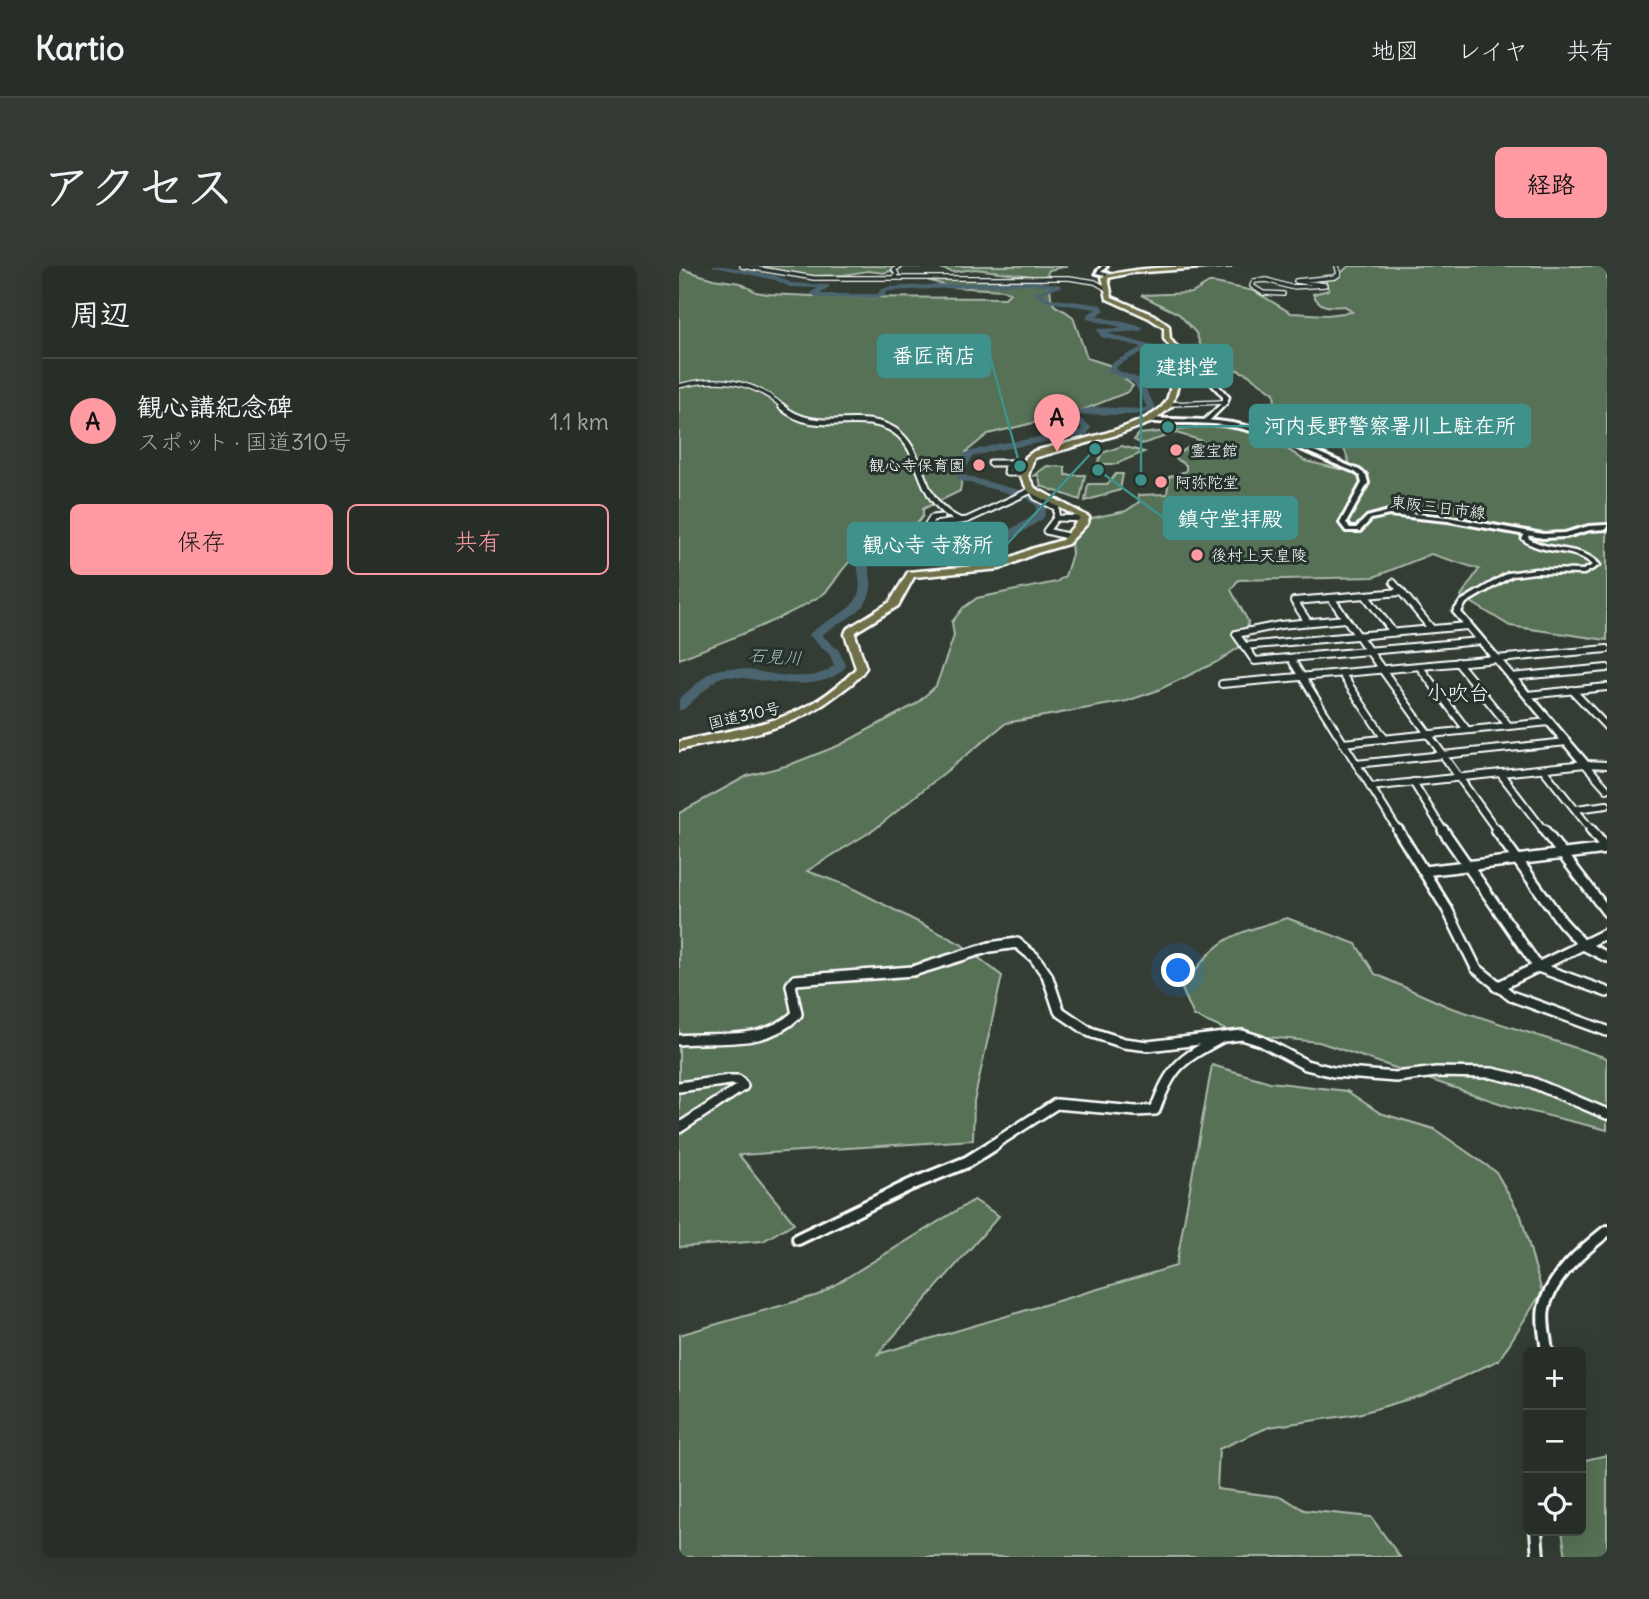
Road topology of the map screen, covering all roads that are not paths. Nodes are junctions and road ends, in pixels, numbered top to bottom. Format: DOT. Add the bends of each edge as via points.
graph roads {
  1 [pos="742,266"];
  2 [pos="900,266"];
  3 [pos="1105,266"];
  4 [pos="1227,266"];
  5 [pos="1337,266"];
  6 [pos="1108,275"];
  7 [pos="895,278"];
  8 [pos="1107,289"];
  9 [pos="1283,294"];
  10 [pos="1181,362"];
  11 [pos="679,386"];
  12 [pos="1226,401"];
  13 [pos="1170,404"];
  14 [pos="1150,420"];
  15 [pos="1207,420"];
  16 [pos="991,463"];
  17 [pos="1008,463"];
  18 [pos="1026,468"];
  19 [pos="1027,493"];
  20 [pos="942,517"];
  21 [pos="1056,518"];
  22 [pos="1086,519"];
  23 [pos="961,521"];
  24 [pos="1607,527"];
  25 [pos="1527,535"];
  26 [pos="1071,537"];
  27 [pos="1393,582"];
  28 [pos="1401,592"];
  29 [pos="1366,595"];
  30 [pos="1331,598"];
  31 [pos="1345,620"];
  32 [pos="1308,622"];
  33 [pos="1467,626"];
  34 [pos="1431,628"];
  35 [pos="1392,632"];
  36 [pos="1357,636"];
  37 [pos="1480,641"];
  38 [pos="1244,646"];
  39 [pos="1607,649"];
  40 [pos="1369,652"];
  41 [pos="1291,659"];
  42 [pos="1495,659"];
  43 [pos="1457,662"];
  44 [pos="1419,666"];
  45 [pos="1607,668"];
  46 [pos="1381,669"];
  47 [pos="1341,673"];
  48 [pos="1302,677"];
  49 [pos="1511,677"];
  50 [pos="1222,684"];
  51 [pos="1607,687"];
  52 [pos="1572,690"];
  53 [pos="1527,695"];
  54 [pos="1549,722"];
  55 [pos="1508,725"];
  56 [pos="1607,727"];
  57 [pos="1467,730"];
  58 [pos="1427,734"];
  59 [pos="1385,739"];
  60 [pos="1567,742"];
  61 [pos="1343,743"];
  62 [pos="679,746"];
  63 [pos="1442,755"];
  64 [pos="1356,764"];
  65 [pos="1585,764"];
  66 [pos="1607,765"];
  67 [pos="1543,769"];
  68 [pos="1500,773"];
  69 [pos="1457,777"];
  70 [pos="1413,782"];
  71 [pos="1370,787"];
  72 [pos="1607,789"];
  73 [pos="1607,805"];
  74 [pos="1576,809"];
  75 [pos="1607,849"];
  76 [pos="1562,855"];
  77 [pos="1517,859"];
  78 [pos="1468,866"];
  79 [pos="1424,871"];
  80 [pos="1607,912"];
  81 [pos="1607,933"];
  82 [pos="1583,945"];
  83 [pos="1607,957"];
  84 [pos="1538,967"];
  85 [pos="1497,987"];
  86 [pos="1607,992"];
  87 [pos="1607,1031"];
  88 [pos="1226,1035"];
  89 [pos="679,1040"];
  90 [pos="679,1087"];
  91 [pos="1607,1114"];
  92 [pos="679,1128"];
  93 [pos="1607,1231"];
  94 [pos="798,1239"];
  95 [pos="1547,1347"];
  96 [pos="1536,1536"];
  97 [pos="1538,1557"];
  1 -- 7 [label="street" via="814,278"];
  2 -- 7 [label="street" via="894,270"];
  3 -- 6 [label="main road" via="1098,272"];
  4 -- 6 [label="highway" via="1137,269"];
  5 -- 9 [label="street" via="1335,277 1296,281 1325,285 1253,282 1263,293"];
  6 -- 8 [label="highway"];
  7 -- 8 [label="street" via="1069,278"];
  8 -- 10 [label="highway" via="1115,303 1147,312 1167,327 1167,339"];
  10 -- 12 [label="street" via="1196,365"];
  10 -- 13 [label="highway"];
  11 -- 23 [label="street" via="701,378 721,378 769,396 797,419 856,421 895,431 916,457 930,495"];
  12 -- 13 [label="street"];
  12 -- 15 [label="street"];
  13 -- 14 [label="highway"];
  14 -- 15 [label="main road, 東阪三日市線"];
  14 -- 18 [label="highway" via="1037,453"];
  15 -- 25 [label="main road, 東阪三日市線" via="1267,434 1363,475 1365,483 1343,523 1348,530 1358,530 1369,518 1389,513"];
  16 -- 17 [label="street"];
  17 -- 18 [label="street"];
  17 -- 18 [label="street" via="1007,473"];
  18 -- 19 [label="highway"];
  19 -- 21 [label="street" via="1057,509"];
  19 -- 22 [label="highway" via="1071,508"];
  19 -- 23 [label="street"];
  20 -- 23 [label="street" via="932,518 927,526"];
  21 -- 22 [label="street"];
  21 -- 26 [label="street" via="1046,531"];
  22 -- 26 [label="highway, 国道310号"];
  24 -- 25 [label="main road, 東阪三日市線" via="1560,536"];
  25 -- 33 [label="street" via="1525,540 1532,545 1587,557 1597,565 1584,572 1527,571 1503,577 1460,604 1457,612"];
  26 -- 62 [label="highway, 国道310号" via="991,568 911,574 894,604 852,629 861,668 828,698 765,730"];
  27 -- 28 [label="street"];
  28 -- 29 [label="street"];
  28 -- 34 [label="street"];
  29 -- 30 [label="street"];
  29 -- 35 [label="street"];
  30 -- 31 [label="street"];
  30 -- 32 [label="street" via="1294,601"];
  31 -- 32 [label="street"];
  31 -- 36 [label="street"];
  32 -- 38 [label="street" via="1236,634"];
  33 -- 34 [label="street"];
  33 -- 37 [label="street"];
  34 -- 35 [label="street"];
  35 -- 36 [label="street"];
  36 -- 38 [label="street"];
  36 -- 40 [label="street"];
  37 -- 40 [label="street"];
  37 -- 42 [label="street"];
  38 -- 41 [label="street" via="1255,662"];
  39 -- 42 [label="street"];
  40 -- 41 [label="street"];
  40 -- 46 [label="street"];
  41 -- 48 [label="street"];
  42 -- 43 [label="street"];
  42 -- 49 [label="street"];
  43 -- 44 [label="street"];
  43 -- 55 [label="street"];
  44 -- 46 [label="street"];
  44 -- 57 [label="street"];
  45 -- 49 [label="street"];
  46 -- 47 [label="street"];
  46 -- 58 [label="street"];
  47 -- 48 [label="street"];
  47 -- 59 [label="street"];
  48 -- 50 [label="street"];
  48 -- 61 [label="street"];
  49 -- 53 [label="street"];
  51 -- 52 [label="street"];
  52 -- 53 [label="street"];
  52 -- 56 [label="street"];
  53 -- 54 [label="street"];
  54 -- 55 [label="street"];
  54 -- 60 [label="street"];
  55 -- 57 [label="street"];
  57 -- 58 [label="street"];
  58 -- 59 [label="street"];
  58 -- 63 [label="street"];
  59 -- 61 [label="street"];
  60 -- 63 [label="street"];
  60 -- 65 [label="street"];
  61 -- 64 [label="street"];
  63 -- 64 [label="street"];
  63 -- 69 [label="street"];
  64 -- 71 [label="street"];
  65 -- 66 [label="street"];
  65 -- 67 [label="street"];
  65 -- 72 [label="street"];
  67 -- 68 [label="street"];
  67 -- 74 [label="street"];
  68 -- 69 [label="street"];
  68 -- 76 [label="street"];
  69 -- 70 [label="street"];
  69 -- 77 [label="street"];
  70 -- 71 [label="street"];
  70 -- 78 [label="street"];
  71 -- 79 [label="street"];
  73 -- 74 [label="street"];
  74 -- 75 [label="street"];
  75 -- 76 [label="street"];
  76 -- 77 [label="street"];
  76 -- 80 [label="street"];
  77 -- 78 [label="street"];
  77 -- 82 [label="street"];
  78 -- 79 [label="street"];
  78 -- 84 [label="street"];
  79 -- 85 [label="street" via="1476,968"];
  81 -- 82 [label="street"];
  82 -- 83 [label="street"];
  82 -- 84 [label="street"];
  84 -- 85 [label="street"];
  84 -- 86 [label="street"];
  85 -- 87 [label="street"];
  88 -- 89 [label="street" via="1148,1046 1090,1032 1059,1011 1047,975 1017,943 988,946 914,971 795,981 791,985 797,1014 789,1025 754,1037"];
  88 -- 91 [label="street" via="1254,1038 1306,1065 1333,1072 1397,1077 1472,1071 1512,1077"];
  88 -- 94 [label="street" via="1171,1069 1155,1110 1056,1104 967,1163"];
  90 -- 92 [label="street" via="730,1080 743,1086"];
  93 -- 95 [label="street" via="1571,1265 1544,1307"];
  96 -- 97 [label="street"];
}
